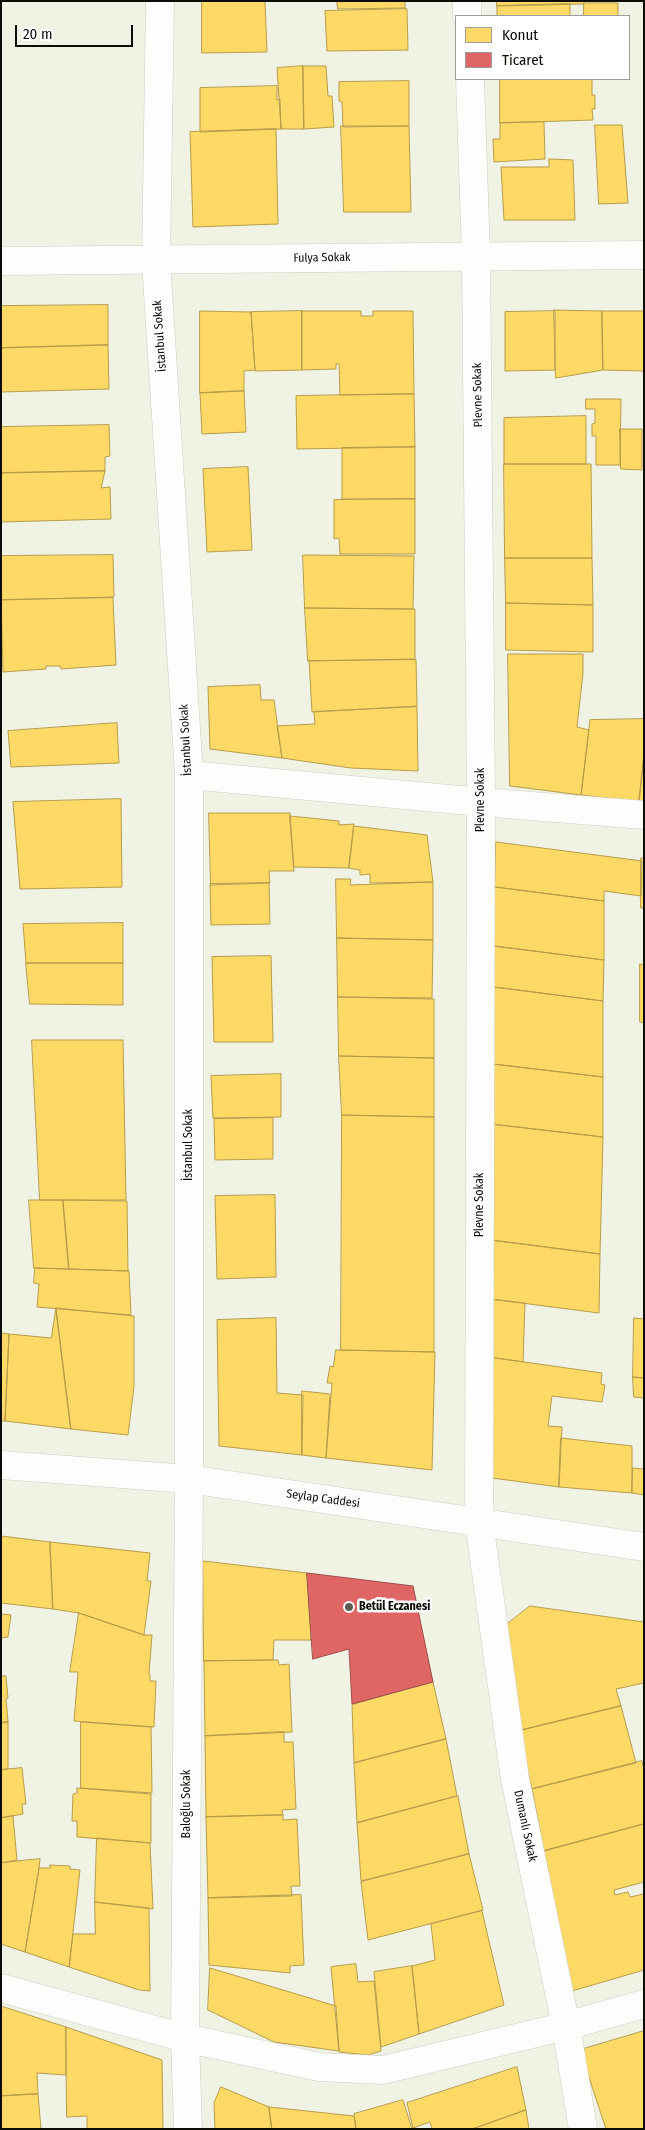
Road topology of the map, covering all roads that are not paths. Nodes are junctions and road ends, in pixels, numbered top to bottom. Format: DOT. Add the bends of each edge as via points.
graph roads {
  1 [pos="160,1"];
  2 [pos="467,1"];
  3 [pos="467,15"];
  4 [pos="470,80"];
  5 [pos="476,255"];
  6 [pos="644,255"];
  7 [pos="1,261"];
  8 [pos="156,261"];
  9 [pos="188,776"];
  10 [pos="481,802"];
  11 [pos="644,815"];
  12 [pos="1,1465"];
  13 [pos="189,1479"];
  14 [pos="479,1522"];
  15 [pos="644,1547"];
  16 [pos="1,1988"];
  17 [pos="644,2004"];
  18 [pos="566,2026"];
  19 [pos="185,2038"];
  20 [pos="188,2129"];
  21 [pos="583,2129"];
  1 -- 8 [label="street, İstanbul Sokak"];
  2 -- 3 [label="street"];
  4 -- 5 [label="street, Plevne Sokak"];
  5 -- 6 [label="street, Fulya Sokak"];
  5 -- 8 [label="street, Fulya Sokak"];
  5 -- 10 [label="street, Plevne Sokak"];
  7 -- 8 [label="street, Fulya Sokak"];
  8 -- 9 [label="street, İstanbul Sokak"];
  9 -- 10 [label="street"];
  9 -- 13 [label="street, İstanbul Sokak"];
  10 -- 11 [label="street"];
  10 -- 14 [label="street, Plevne Sokak"];
  12 -- 13 [label="street, Seylap Caddesi"];
  13 -- 14 [label="street, Seylap Caddesi"];
  13 -- 19 [label="street, Baloğlu Sokak"];
  14 -- 15 [label="street, Seylap Caddesi"];
  14 -- 18 [label="street, Dumanlı Sokak" via="515,1779"];
  16 -- 19 [label="street"];
  17 -- 18 [label="street"];
  18 -- 19 [label="street" via="384,2070 319,2067"];
  18 -- 21 [label="street, Dumanlı Sokak"];
  19 -- 20 [label="street, Baloğlu Sokak"];
}
